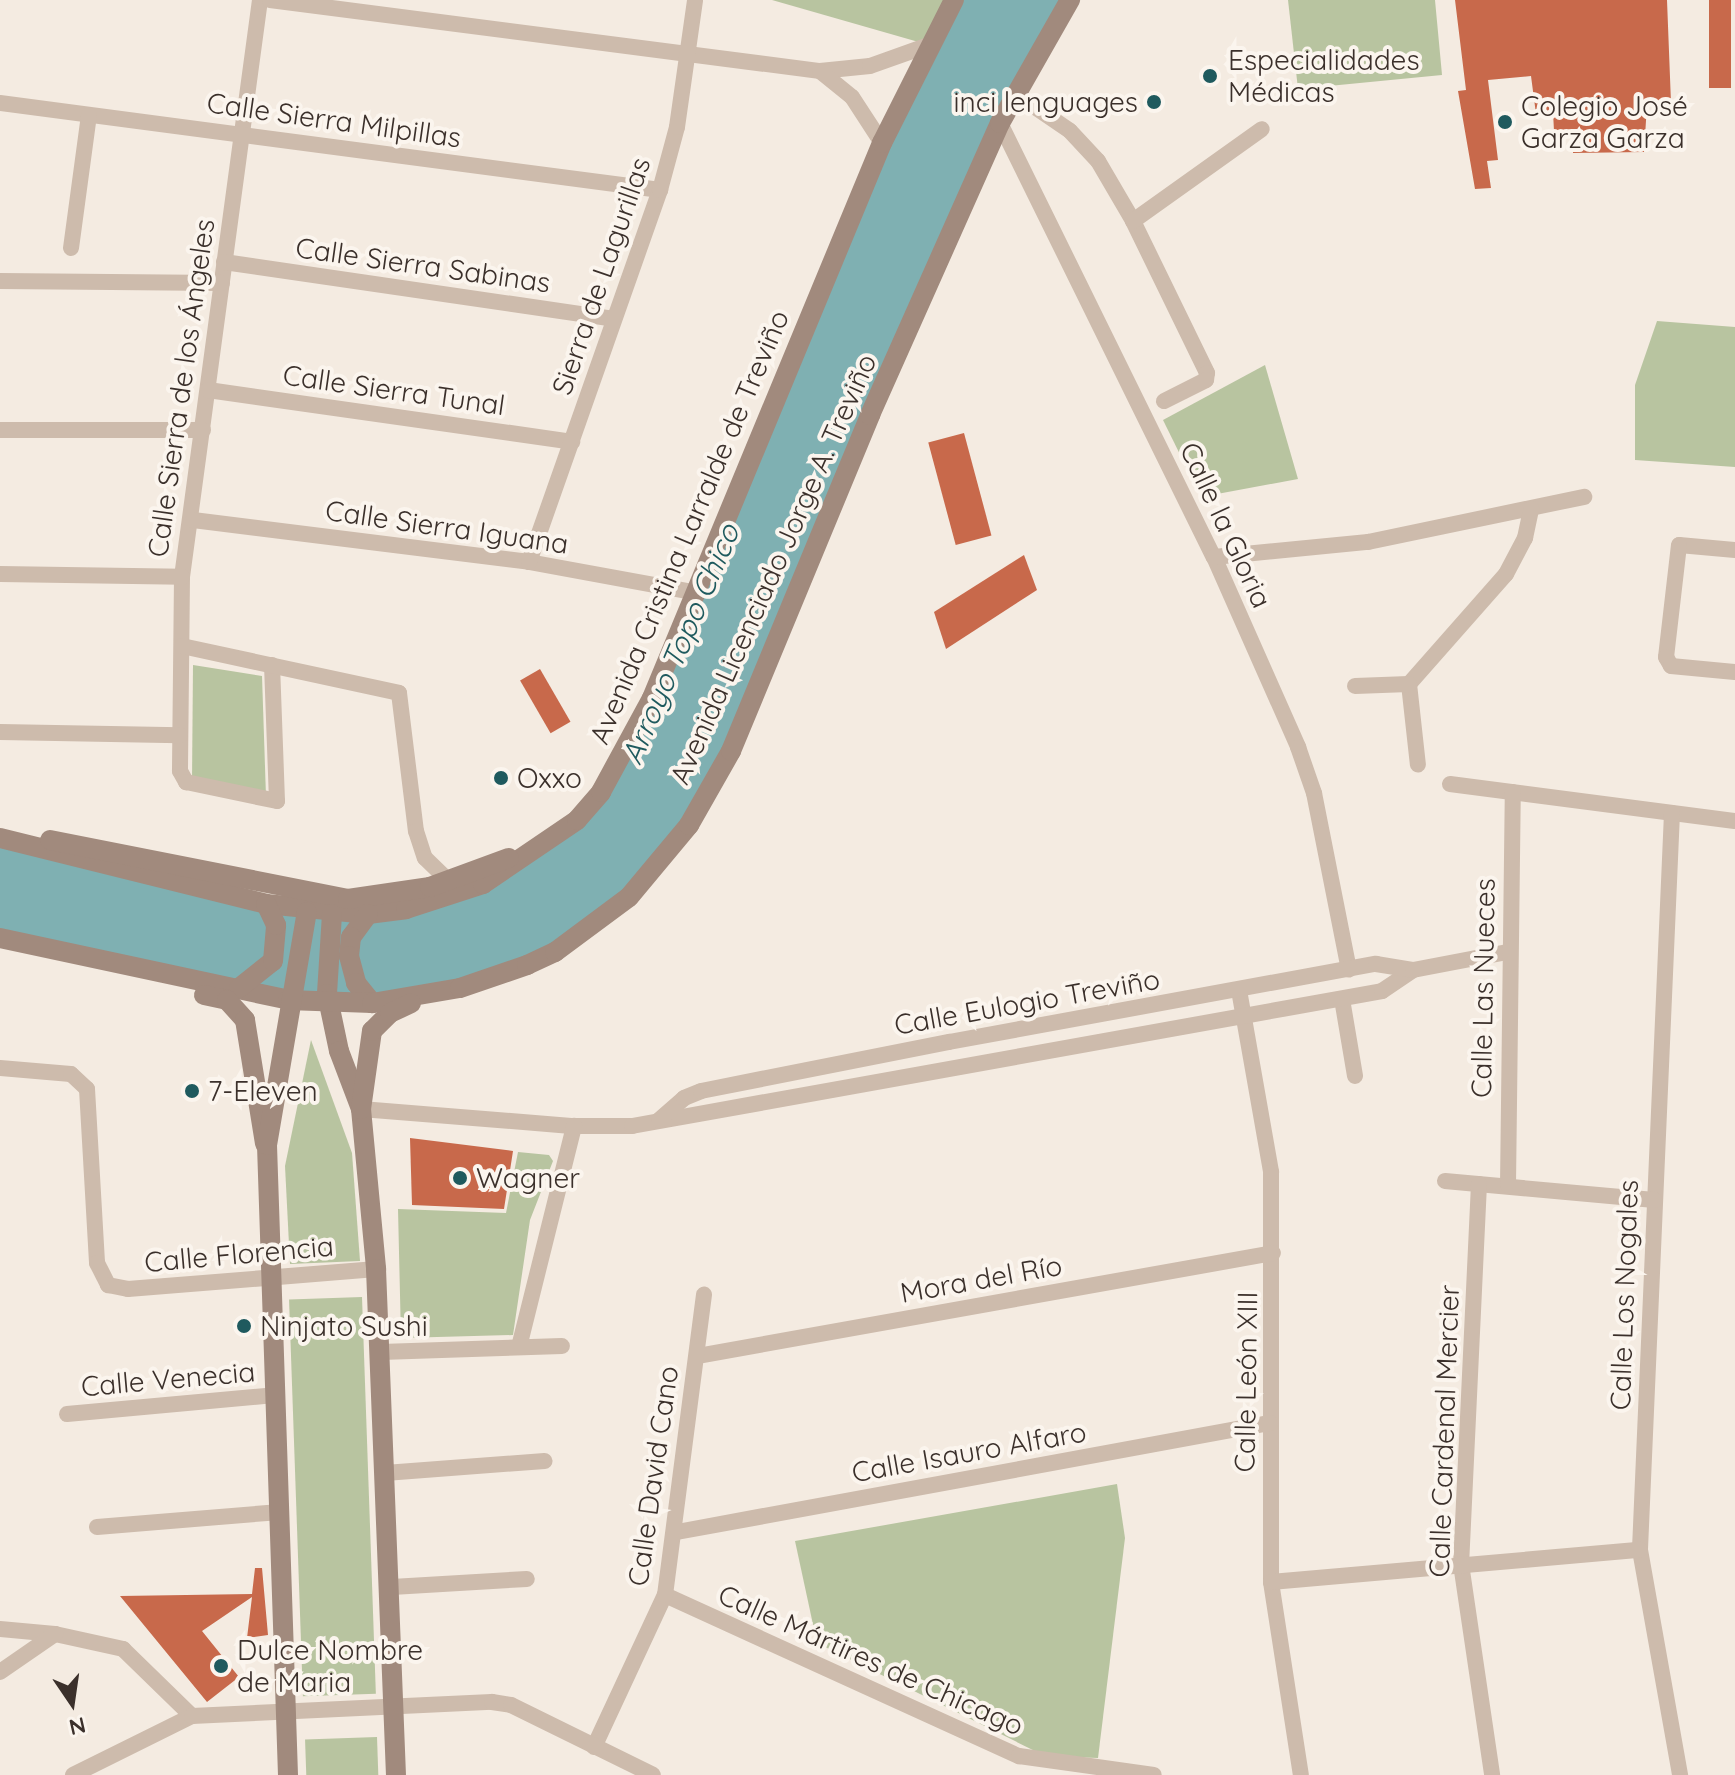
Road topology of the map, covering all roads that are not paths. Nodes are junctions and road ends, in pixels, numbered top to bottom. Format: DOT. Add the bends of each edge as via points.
graph roads {
  1 [pos="260,0"];
  2 [pos="270,0"];
  3 [pos="695,0"];
  4 [pos="954,0"];
  5 [pos="1070,0"];
  6 [pos="929,45"];
  7 [pos="688,55"];
  8 [pos="820,71"];
  9 [pos="1016,94"];
  10 [pos="0,103"];
  11 [pos="89,115"];
  12 [pos="1000,123"];
  13 [pos="1262,129"];
  14 [pos="241,134"];
  15 [pos="882,143"];
  16 [pos="660,190"];
  17 [pos="1133,221"];
  18 [pos="71,248"];
  19 [pos="224,262"];
  20 [pos="0,281"];
  21 [pos="222,283"];
  22 [pos="614,319"];
  23 [pos="208,390"];
  24 [pos="1164,401"];
  25 [pos="0,430"];
  26 [pos="203,430"];
  27 [pos="572,442"];
  28 [pos="1584,497"];
  29 [pos="1531,509"];
  30 [pos="193,520"];
  31 [pos="1735,550"];
  32 [pos="1214,557"];
  33 [pos="529,562"];
  34 [pos="0,574"];
  35 [pos="182,577"];
  36 [pos="693,592"];
  37 [pos="182,646"];
  38 [pos="272,665"];
  39 [pos="1735,672"];
  40 [pos="1409,684"];
  41 [pos="1355,686"];
  42 [pos="0,732"];
  43 [pos="180,735"];
  44 [pos="1418,765"];
  45 [pos="1450,784"];
  46 [pos="1513,792"];
  47 [pos="1672,813"];
  48 [pos="1735,821"];
  49 [pos="3,839"];
  50 [pos="550,841"];
  51 [pos="449,881"];
  52 [pos="270,909"];
  53 [pos="307,918"];
  54 [pos="331,919"];
  55 [pos="363,919"];
  56 [pos="0,938"];
  57 [pos="1507,952"];
  58 [pos="1349,970"];
  59 [pos="1413,970"];
  60 [pos="166,975"];
  61 [pos="247,984"];
  62 [pos="1239,990"];
  63 [pos="297,993"];
  64 [pos="327,994"];
  65 [pos="429,996"];
  66 [pos="1342,999"];
  67 [pos="372,1003"];
  68 [pos="1244,1017"];
  69 [pos="949,1042"];
  70 [pos="0,1068"];
  71 [pos="954,1071"];
  72 [pos="1355,1076"];
  73 [pos="361,1109"];
  74 [pos="659,1120"];
  75 [pos="574,1126"];
  76 [pos="267,1145"];
  77 [pos="1445,1181"];
  78 [pos="1479,1184"];
  79 [pos="1508,1185"];
  80 [pos="1654,1200"];
  81 [pos="1273,1253"];
  82 [pos="376,1269"];
  83 [pos="269,1275"];
  84 [pos="704,1295"];
  85 [pos="562,1346"];
  86 [pos="519,1347"];
  87 [pos="381,1352"];
  88 [pos="697,1356"];
  89 [pos="274,1395"];
  90 [pos="67,1414"];
  91 [pos="1270,1423"];
  92 [pos="545,1461"];
  93 [pos="385,1473"];
  94 [pos="280,1512"];
  95 [pos="97,1527"];
  96 [pos="677,1532"];
  97 [pos="1640,1550"];
  98 [pos="1461,1564"];
  99 [pos="527,1579"];
  100 [pos="1271,1582"];
  101 [pos="392,1587"];
  102 [pos="665,1595"];
  103 [pos="0,1629"];
  104 [pos="55,1634"];
  105 [pos="0,1672"];
  106 [pos="395,1710"];
  107 [pos="287,1715"];
  108 [pos="192,1716"];
  109 [pos="594,1747"];
  110 [pos="73,1775"];
  111 [pos="288,1775"];
  112 [pos="396,1775"];
  113 [pos="653,1775"];
  114 [pos="1154,1775"];
  115 [pos="1301,1775"];
  116 [pos="1492,1775"];
  117 [pos="1680,1775"];
  1 -- 14 [label="street, Calle Sierra de los Ángeles"];
  2 -- 7 [label="street"];
  3 -- 7 [label="street, Sierra de Lagurillas"];
  4 -- 6 [label="main road, Avenida Cristina Larralde de Treviño"];
  5 -- 9 [label="main road, Avenida Licenciado Jorge A. Treviño"];
  6 -- 8 [label="street" via="870,66"];
  6 -- 15 [label="main road, Avenida Cristina Larralde de Treviño"];
  7 -- 8 [label="street"];
  7 -- 16 [label="street, Sierra de Lagurillas"];
  8 -- 15 [label="street" via="852,97"];
  9 -- 12 [label="main road, Avenida Licenciado Jorge A. Treviño"];
  9 -- 17 [label="street" via="1085,144"];
  10 -- 11 [label="street, Calle Sierra Milpillas"];
  11 -- 14 [label="street, Calle Sierra Milpillas"];
  11 -- 18 [label="street"];
  12 -- 32 [label="street, Calle la Gloria"];
  12 -- 65 [label="main road, Avenida Licenciado Jorge A. Treviño" via="870,415 731,751 689,825 629,897 555,952 495,978"];
  13 -- 17 [label="street"];
  14 -- 16 [label="street, Calle Sierra Milpillas"];
  14 -- 19 [label="street, Calle Sierra de los Ángeles"];
  15 -- 36 [label="main road, Avenida Cristina Larralde de Treviño"];
  16 -- 22 [label="street, Sierra de Lagurillas"];
  17 -- 24 [label="street" via="1208,376"];
  19 -- 21 [label="street, Calle Sierra de los Ángeles"];
  19 -- 22 [label="street, Calle Sierra Sabinas"];
  20 -- 21 [label="street"];
  21 -- 23 [label="street, Calle Sierra de los Ángeles"];
  22 -- 27 [label="street, Sierra de Lagurillas"];
  23 -- 26 [label="street, Calle Sierra de los Ángeles"];
  23 -- 27 [label="street, Calle Sierra Tunal"];
  25 -- 26 [label="street"];
  26 -- 30 [label="street, Calle Sierra de los Ángeles"];
  27 -- 33 [label="street, Sierra de Lagurillas"];
  28 -- 29 [label="street"];
  29 -- 32 [label="street" via="1368,542"];
  29 -- 40 [label="street" via="1525,538 1506,574"];
  30 -- 33 [label="street, Calle Sierra Iguana"];
  30 -- 35 [label="street, Calle Sierra de los Ángeles"];
  31 -- 39 [label="street" via="1679,545 1666,657 1671,666"];
  32 -- 58 [label="street, Calle la Gloria" via="1309,777"];
  33 -- 36 [label="street, Calle Sierra Iguana"];
  34 -- 35 [label="street"];
  35 -- 37 [label="street, Calle Sierra de los Ángeles"];
  36 -- 50 [label="main road, Avenida Cristina Larralde de Treviño" via="623,757 591,805"];
  37 -- 38 [label="street"];
  37 -- 43 [label="street, Calle Sierra de los Ángeles"];
  38 -- 43 [label="street, Calle Sierra de los Ángeles" via="277,801 186,782 180,771"];
  38 -- 51 [label="street" via="399,693 416,831 425,858"];
  40 -- 41 [label="street"];
  40 -- 44 [label="street"];
  42 -- 43 [label="street"];
  45 -- 46 [label="street"];
  46 -- 47 [label="street"];
  46 -- 57 [label="street, Calle Las Nueces"];
  47 -- 48 [label="street"];
  47 -- 80 [label="street, Calle Los Nogales"];
  49 -- 51 [label="main road" via="44,839 124,851 333,897 380,897"];
  49 -- 52 [label="main road, Avenida Cristina Larralde de Treviño"];
  50 -- 51 [label="main road"];
  50 -- 55 [label="main road, Avenida Cristina Larralde de Treviño" via="504,873 462,893"];
  52 -- 53 [label="main road, Avenida Cristina Larralde de Treviño"];
  52 -- 61 [label="main road" via="277,937 273,961"];
  53 -- 54 [label="main road, Avenida Cristina Larralde de Treviño"];
  53 -- 63 [label="main road"];
  54 -- 55 [label="main road, Avenida Cristina Larralde de Treviño"];
  54 -- 64 [label="main road"];
  55 -- 67 [label="main road" via="349,956 356,983"];
  56 -- 60 [label="main road, Avenida Licenciado Jorge A. Treviño"];
  57 -- 59 [label="street, Calle Eulogio Treviño"];
  57 -- 79 [label="street, Calle Las Nueces"];
  58 -- 59 [label="street, Calle Eulogio Treviño" via="1386,964"];
  58 -- 62 [label="street, Calle Eulogio Treviño"];
  59 -- 66 [label="street, Calle Eulogio Treviño" via="1390,989"];
  60 -- 61 [label="main road, Avenida Licenciado Jorge A. Treviño"];
  60 -- 76 [label="main road" via="190,991 238,1007 245,1020 258,1124"];
  61 -- 63 [label="main road, Avenida Licenciado Jorge A. Treviño"];
  62 -- 68 [label="street, Calle León XIII"];
  62 -- 69 [label="street, Calle Eulogio Treviño"];
  63 -- 64 [label="main road, Avenida Licenciado Jorge A. Treviño"];
  63 -- 76 [label="main road"];
  64 -- 67 [label="main road, Avenida Licenciado Jorge A. Treviño"];
  64 -- 73 [label="main road"];
  65 -- 67 [label="main road, Avenida Licenciado Jorge A. Treviño"];
  65 -- 73 [label="main road" via="376,1025"];
  66 -- 68 [label="street, Calle Eulogio Treviño"];
  66 -- 72 [label="street"];
  68 -- 71 [label="street, Calle Eulogio Treviño"];
  68 -- 81 [label="street, Calle León XIII" via="1268,1141"];
  69 -- 71 [label="street"];
  69 -- 74 [label="street, Calle Eulogio Treviño" via="701,1091"];
  70 -- 83 [label="street, Calle Florencia" via="71,1074 87,1089 97,1263 108,1285 128,1289"];
  71 -- 74 [label="street, Calle Eulogio Treviño"];
  73 -- 75 [label="street, Calle Eulogio Treviño"];
  73 -- 82 [label="main road"];
  74 -- 75 [label="street, Calle Eulogio Treviño"];
  75 -- 86 [label="street"];
  76 -- 83 [label="main road"];
  77 -- 78 [label="street"];
  78 -- 79 [label="street"];
  78 -- 98 [label="street, Calle Cardenal Mercier"];
  79 -- 80 [label="street"];
  80 -- 97 [label="street, Calle Los Nogales"];
  81 -- 88 [label="street, Mora del Río"];
  81 -- 91 [label="street, Calle León XIII"];
  82 -- 83 [label="street, Calle Florencia"];
  82 -- 87 [label="main road"];
  83 -- 89 [label="main road"];
  84 -- 88 [label="street, Calle David Cano"];
  85 -- 86 [label="street"];
  86 -- 87 [label="street"];
  87 -- 93 [label="main road"];
  88 -- 96 [label="street, Calle David Cano"];
  89 -- 90 [label="street, Calle Venecia"];
  89 -- 94 [label="main road"];
  91 -- 96 [label="street, Calle Isauro Alfaro"];
  91 -- 100 [label="street, Calle León XIII"];
  92 -- 93 [label="street"];
  93 -- 101 [label="main road"];
  94 -- 95 [label="street"];
  94 -- 107 [label="main road"];
  96 -- 102 [label="street, Calle David Cano"];
  97 -- 98 [label="street"];
  97 -- 117 [label="street, Calle Los Nogales"];
  98 -- 100 [label="street"];
  98 -- 116 [label="street, Calle Cardenal Mercier"];
  99 -- 101 [label="street"];
  100 -- 115 [label="street, Calle León XIII"];
  101 -- 106 [label="main road"];
  102 -- 109 [label="street, Calle David Cano"];
  102 -- 114 [label="street, Calle Mártires de Chicago" via="1019,1756"];
  103 -- 104 [label="street"];
  104 -- 105 [label="street"];
  104 -- 108 [label="street" via="123,1649"];
  106 -- 107 [label="street"];
  106 -- 109 [label="street" via="503,1703"];
  106 -- 112 [label="main road"];
  107 -- 108 [label="street"];
  107 -- 111 [label="main road"];
  108 -- 110 [label="street"];
  109 -- 113 [label="street"];
}
